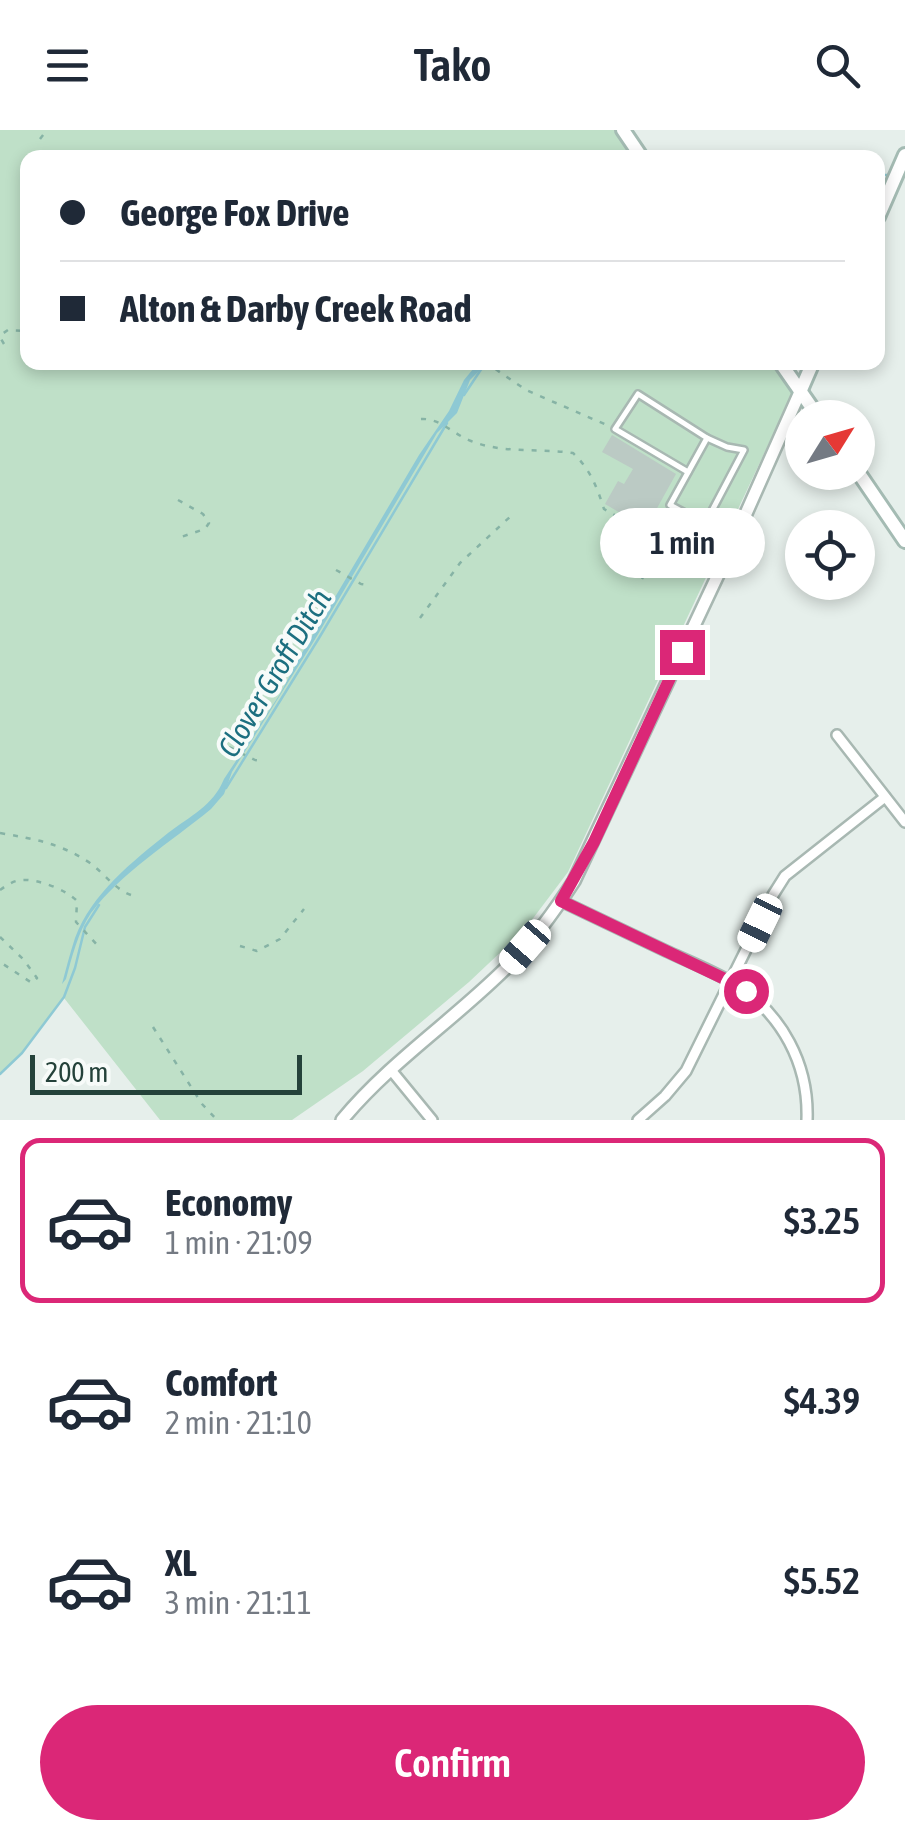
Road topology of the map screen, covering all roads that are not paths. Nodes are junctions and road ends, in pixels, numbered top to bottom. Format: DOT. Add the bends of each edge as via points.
graph roads {
  1 [pos="905,155"];
  2 [pos="885,202"];
  3 [pos="785,370"];
  4 [pos="810,370"];
  5 [pos="800,392"];
  6 [pos="806,400"];
  7 [pos="708,438"];
  8 [pos="688,472"];
  9 [pos="870,490"];
  10 [pos="706,524"];
  11 [pos="734,540"];
  12 [pos="905,540"];
  13 [pos="837,735"];
  14 [pos="885,797"];
  15 [pos="905,822"];
  16 [pos="561,901"];
  17 [pos="731,982"];
  18 [pos="391,1070"];
  19 [pos="342,1120"];
  20 [pos="432,1120"];
  21 [pos="638,1120"];
  22 [pos="807,1120"];
  1 -- 2 [label="main road"];
  3 -- 5 [label="main road"];
  4 -- 5 [label="main road"];
  5 -- 6 [label="main road"];
  5 -- 11 [label="street"];
  7 -- 8 [label="lane"];
  7 -- 8 [label="lane" via="638,394 615,430"];
  7 -- 10 [label="lane" via="744,450"];
  8 -- 10 [label="lane" via="670,505"];
  9 -- 12 [label="main road"];
  10 -- 11 [label="lane"];
  11 -- 16 [label="street"];
  13 -- 14 [label="street"];
  14 -- 15 [label="street"];
  14 -- 17 [label="street" via="786,876"];
  16 -- 17 [label="street"];
  16 -- 18 [label="street" via="508,967"];
  17 -- 21 [label="street" via="686,1071"];
  17 -- 22 [label="street" via="757,1000 786,1035 804,1078"];
  18 -- 19 [label="street"];
  18 -- 20 [label="street"];
}
